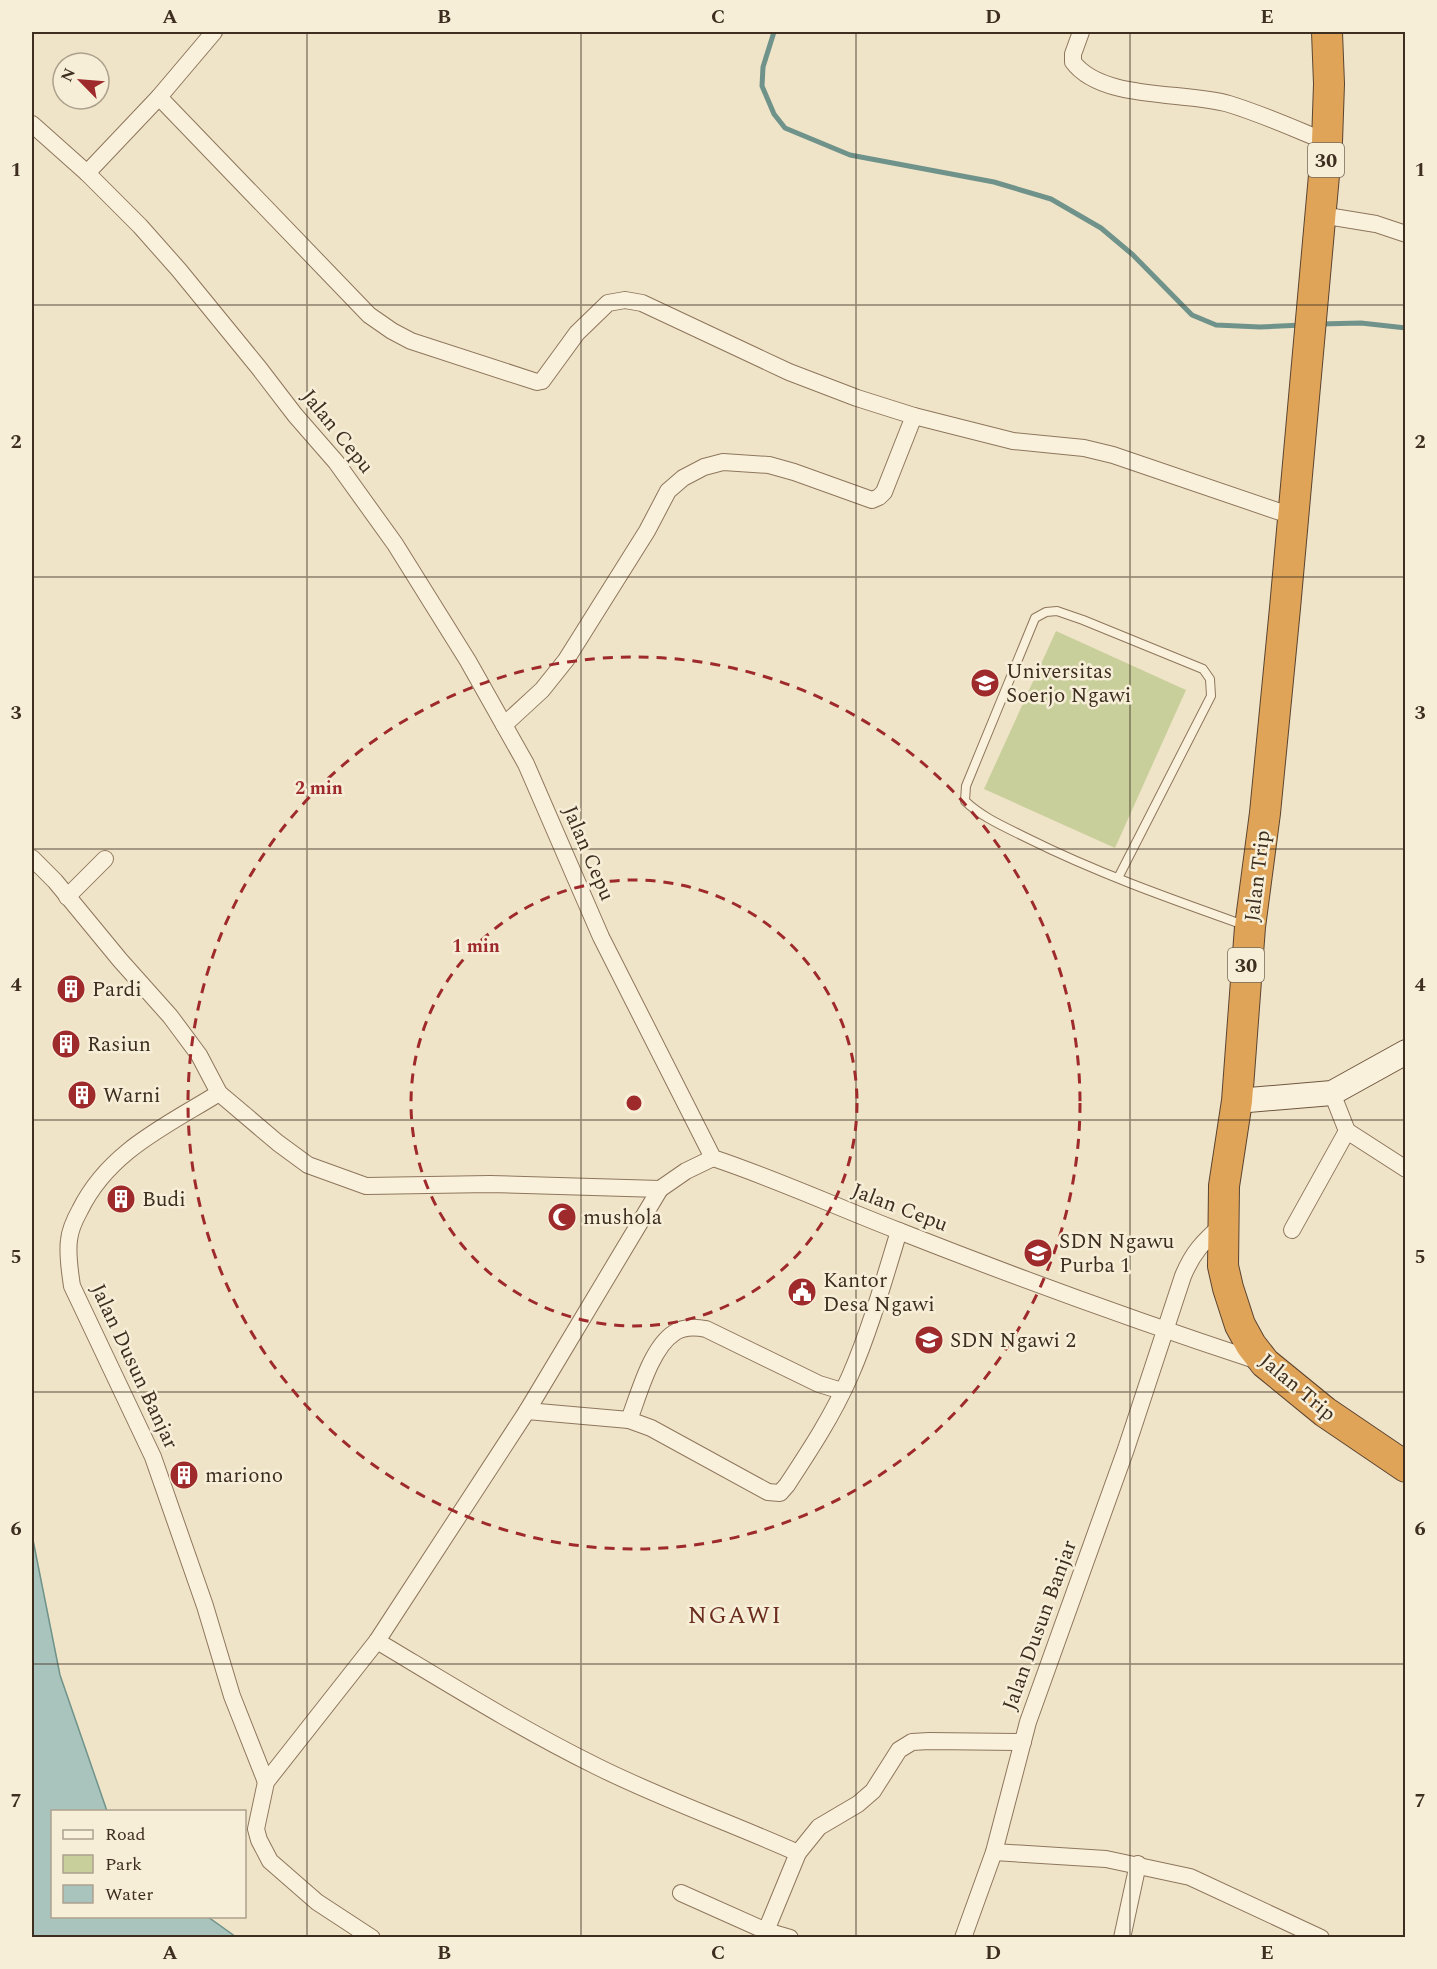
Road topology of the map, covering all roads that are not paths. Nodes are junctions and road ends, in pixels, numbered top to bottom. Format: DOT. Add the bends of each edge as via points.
graph roads {
  1 [pos="214,32"];
  2 [pos="1081,32"];
  3 [pos="1328,32"];
  4 [pos="159,97"];
  5 [pos="32,124"];
  6 [pos="1327,142"];
  7 [pos="87,173"];
  8 [pos="1321,215"];
  9 [pos="1406,234"];
  10 [pos="914,416"];
  11 [pos="1292,516"];
  12 [pos="504,724"];
  13 [pos="32,858"];
  14 [pos="105,859"];
  15 [pos="1118,878"];
  16 [pos="68,897"];
  17 [pos="1250,927"];
  18 [pos="1406,1052"];
  19 [pos="219,1093"];
  20 [pos="1332,1093"];
  21 [pos="1237,1101"];
  22 [pos="1347,1131"];
  23 [pos="713,1158"];
  24 [pos="1406,1169"];
  25 [pos="660,1189"];
  26 [pos="1222,1225"];
  27 [pos="1292,1230"];
  28 [pos="899,1232"];
  29 [pos="1165,1330"];
  30 [pos="1265,1363"];
  31 [pos="842,1391"];
  32 [pos="527,1411"];
  33 [pos="629,1420"];
  34 [pos="1406,1467"];
  35 [pos="377,1641"];
  36 [pos="1023,1742"];
  37 [pos="266,1782"];
  38 [pos="994,1852"];
  39 [pos="798,1853"];
  40 [pos="1138,1864"];
  41 [pos="681,1893"];
  42 [pos="764,1934"];
  43 [pos="372,1938"];
  44 [pos="790,1938"];
  45 [pos="963,1938"];
  46 [pos="1122,1938"];
  47 [pos="1321,1938"];
  1 -- 4 [label="street"];
  2 -- 6 [label="street" via="1073,62 1110,85 1229,104"];
  3 -- 6 [label="highway, 30"];
  4 -- 7 [label="street"];
  4 -- 10 [label="street" via="369,315 411,341 537,382 542,381 577,333 608,303 625,300 642,303 789,372"];
  5 -- 7 [label="street, Jalan Cepu"];
  6 -- 8 [label="highway, 30"];
  7 -- 12 [label="street, Jalan Cepu" via="179,270 336,462 395,544"];
  8 -- 9 [label="street" via="1376,224"];
  8 -- 11 [label="highway, Jalan Trip / 30"];
  10 -- 11 [label="street" via="1013,441 1084,447"];
  10 -- 12 [label="street" via="884,492 872,500 769,465 723,462 683,478 668,491 566,660 542,690"];
  11 -- 17 [label="highway, Jalan Trip / 30" via="1265,813"];
  12 -- 23 [label="street, Jalan Cepu" via="526,764 601,937"];
  13 -- 16 [label="street"];
  14 -- 16 [label="street"];
  15 -- 15 [label="lane" via="1054,852 978,813 965,801 966,786 1035,618 1046,612 1057,611 1083,620 1203,669 1210,679 1210,696"];
  15 -- 17 [label="lane"];
  16 -- 19 [label="street" via="170,1016 199,1054"];
  17 -- 21 [label="highway, Jalan Trip / 30"];
  18 -- 20 [label="main road"];
  19 -- 25 [label="street" via="308,1165 366,1186 490,1184"];
  19 -- 37 [label="street, Jalan Dusun Banjar" via="133,1147 105,1170 76,1218 69,1240 69,1264 72,1286 153,1457 232,1696"];
  20 -- 21 [label="main road"];
  20 -- 22 [label="street"];
  21 -- 26 [label="highway, Jalan Trip / 30"];
  22 -- 24 [label="street"];
  22 -- 27 [label="street"];
  23 -- 25 [label="street"];
  23 -- 28 [label="street, Jalan Cepu"];
  25 -- 32 [label="street"];
  26 -- 29 [label="street, Jalan Dusun Banjar" via="1192,1256"];
  26 -- 30 [label="highway, Jalan Trip / 30" via="1228,1288 1240,1325"];
  28 -- 29 [label="street, Jalan Cepu"];
  28 -- 31 [label="street" via="871,1323"];
  29 -- 30 [label="street, Jalan Cepu"];
  29 -- 36 [label="street, Jalan Dusun Banjar"];
  30 -- 34 [label="highway, Jalan Trip / 30" via="1325,1412"];
  31 -- 33 [label="street" via="819,1384 706,1329 693,1327 674,1332 652,1358"];
  31 -- 33 [label="street" via="825,1426 780,1493 768,1492 651,1428"];
  32 -- 33 [label="street"];
  32 -- 35 [label="street"];
  35 -- 37 [label="street"];
  35 -- 39 [label="street" via="596,1766"];
  36 -- 38 [label="street, Jalan Dusun Banjar"];
  36 -- 39 [label="street" via="912,1742 899,1750 873,1791 819,1827"];
  37 -- 43 [label="street" via="256,1829 270,1861 316,1902"];
  38 -- 40 [label="street"];
  38 -- 45 [label="street, Jalan Dusun Banjar"];
  39 -- 42 [label="street"];
  40 -- 46 [label="street"];
  40 -- 47 [label="street" via="1191,1877"];
  41 -- 42 [label="street"];
  42 -- 44 [label="street"];
}
